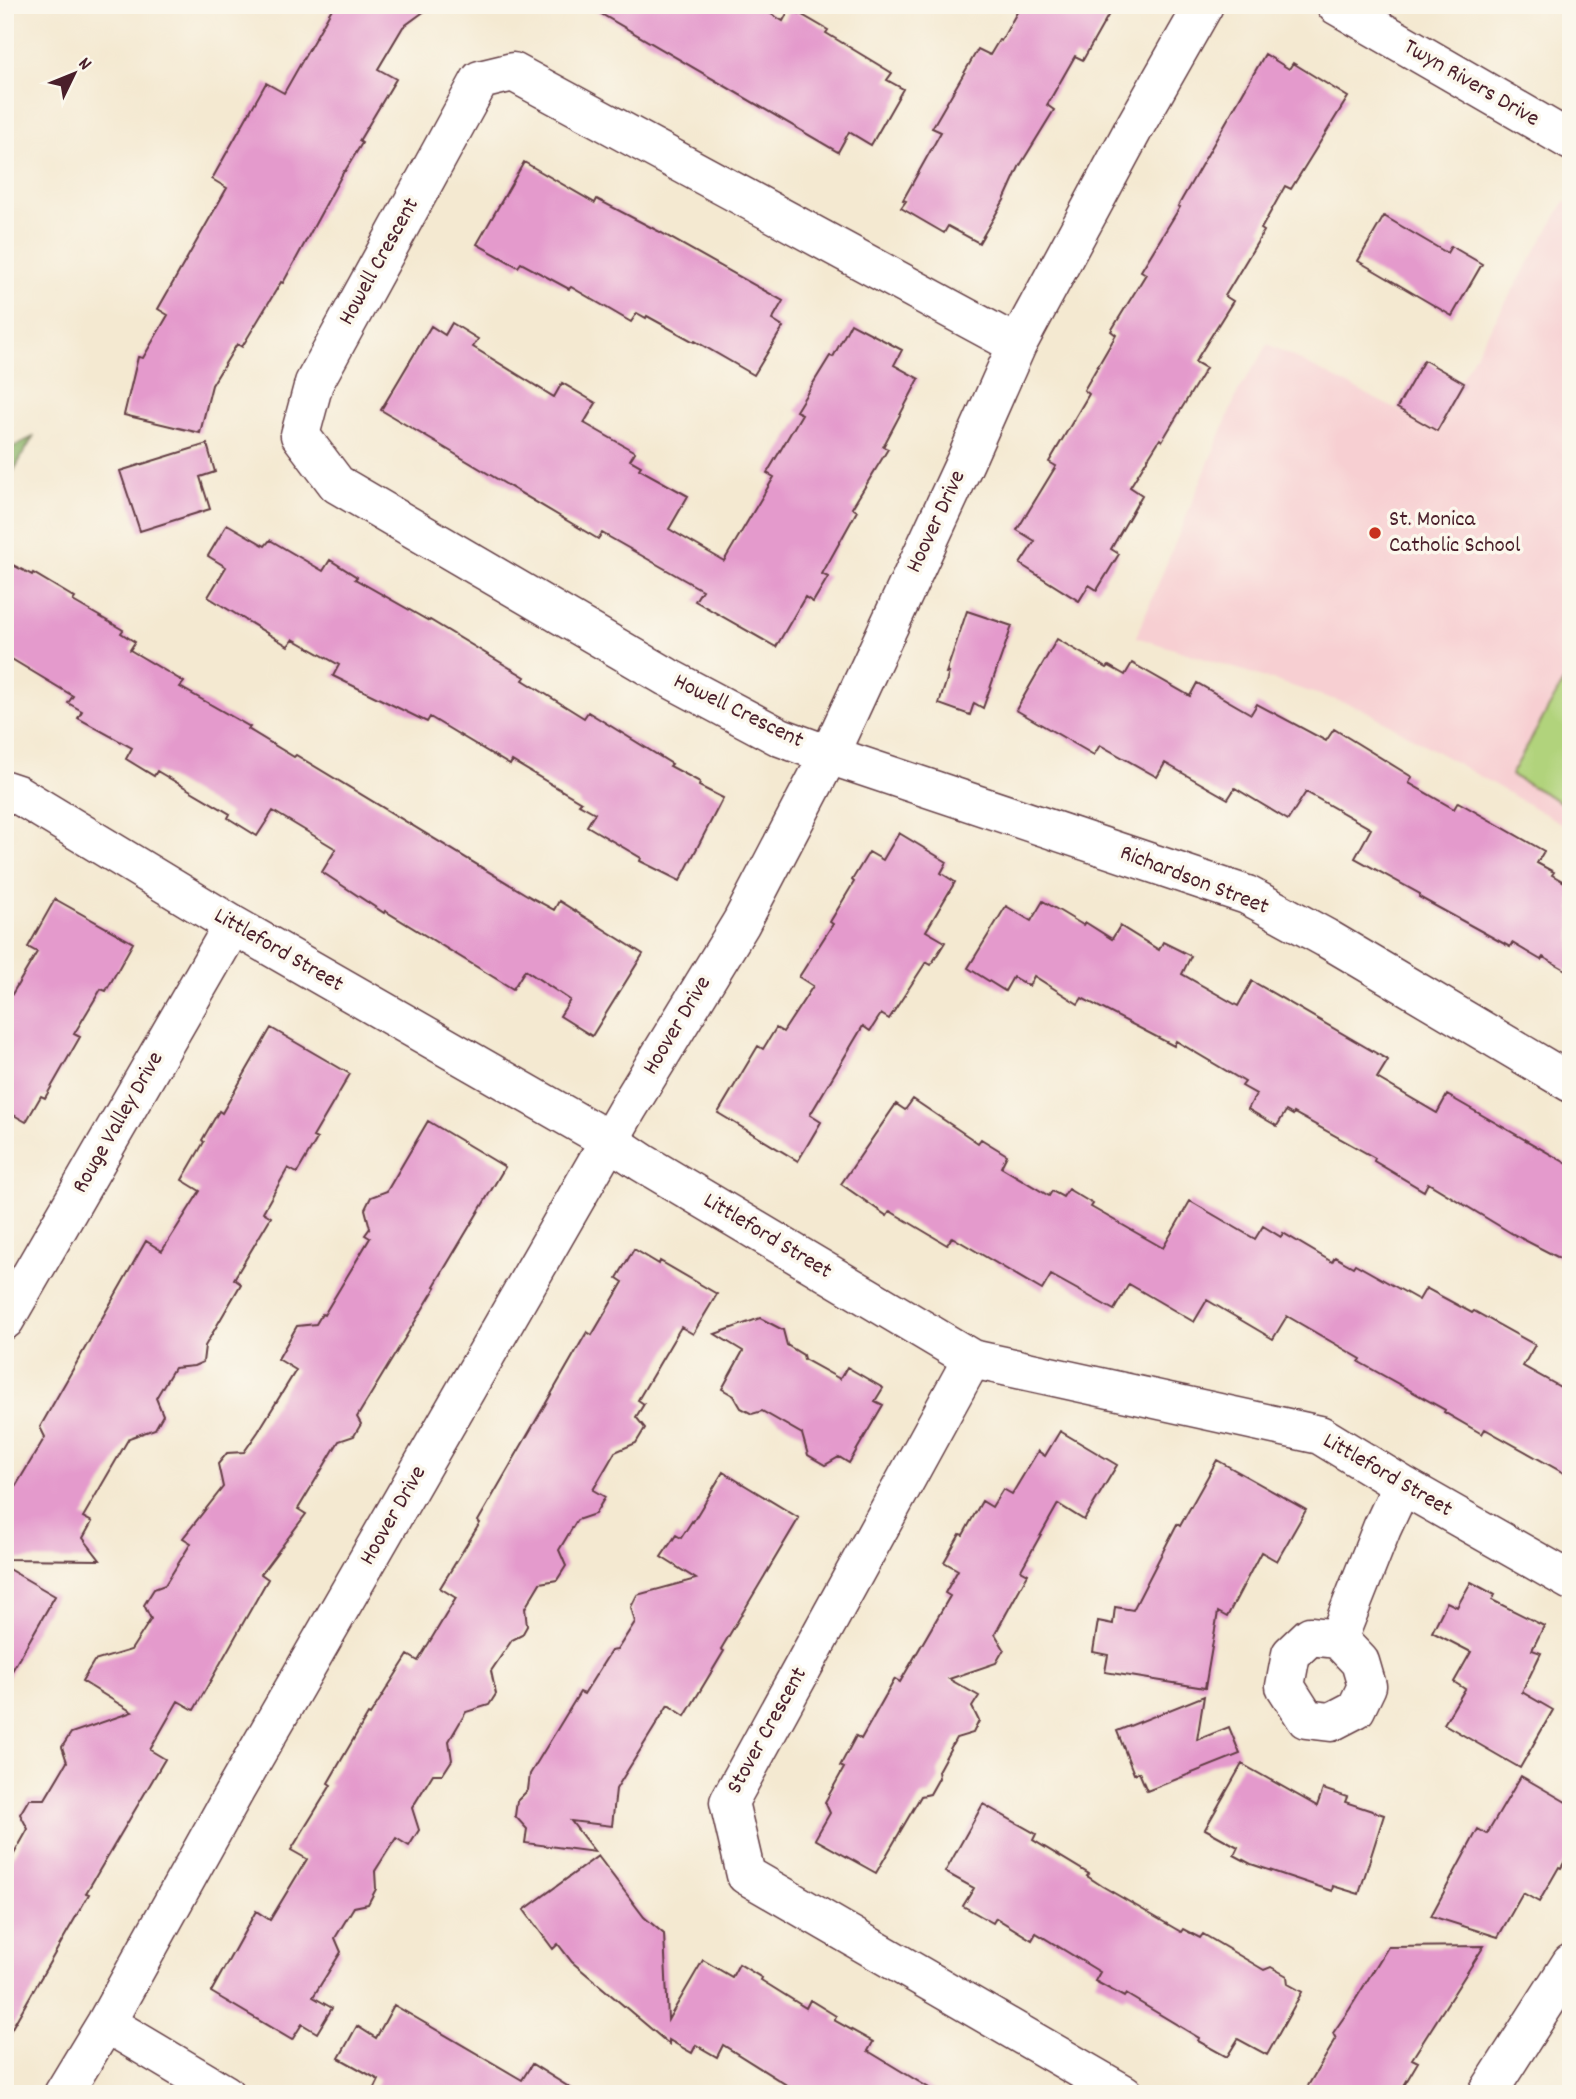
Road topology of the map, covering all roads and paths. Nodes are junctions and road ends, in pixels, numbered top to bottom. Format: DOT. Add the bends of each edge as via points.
graph roads {
  1 [pos="1204,5"];
  2 [pos="1336,5"];
  3 [pos="1571,141"];
  4 [pos="1017,345"];
  5 [pos="829,755"];
  6 [pos="5,790"];
  7 [pos="233,925"];
  8 [pos="1571,1083"];
  9 [pos="610,1141"];
  10 [pos="5,1320"];
  11 [pos="972,1359"];
  12 [pos="1402,1485"];
  13 [pos="1571,1581"];
  14 [pos="1338,1639"];
  15 [pos="1571,1963"];
  16 [pos="106,2023"];
  17 [pos="63,2094"];
  18 [pos="225,2094"];
  19 [pos="1124,2094"];
  20 [pos="1488,2094"];
  1 -- 4 [label="street, Hoover Drive"];
  2 -- 3 [label="street, Twyn Rivers Drive"];
  4 -- 5 [label="street, Hoover Drive"];
  4 -- 5 [label="street, Howell Crescent" via="513,72 480,80 314,383 300,435 337,484 667,677 780,737"];
  5 -- 8 [label="street, Richardson Street" via="1247,895"];
  5 -- 9 [label="street, Hoover Drive" via="741,923"];
  6 -- 7 [label="street, Littleford Street"];
  7 -- 9 [label="street, Littleford Street"];
  7 -- 10 [label="street, Rouge Valley Drive"];
  9 -- 11 [label="street, Littleford Street"];
  9 -- 16 [label="street, Hoover Drive"];
  11 -- 12 [label="street, Littleford Street" via="1320,1435"];
  11 -- 19 [label="street, Stover Crescent" via="729,1802 746,1875"];
  12 -- 13 [label="street, Littleford Street"];
  12 -- 14 [label="street"];
  15 -- 20 [label="street"];
  16 -- 17 [label="street, Hoover Drive"];
  16 -- 18 [label="street"];
}
